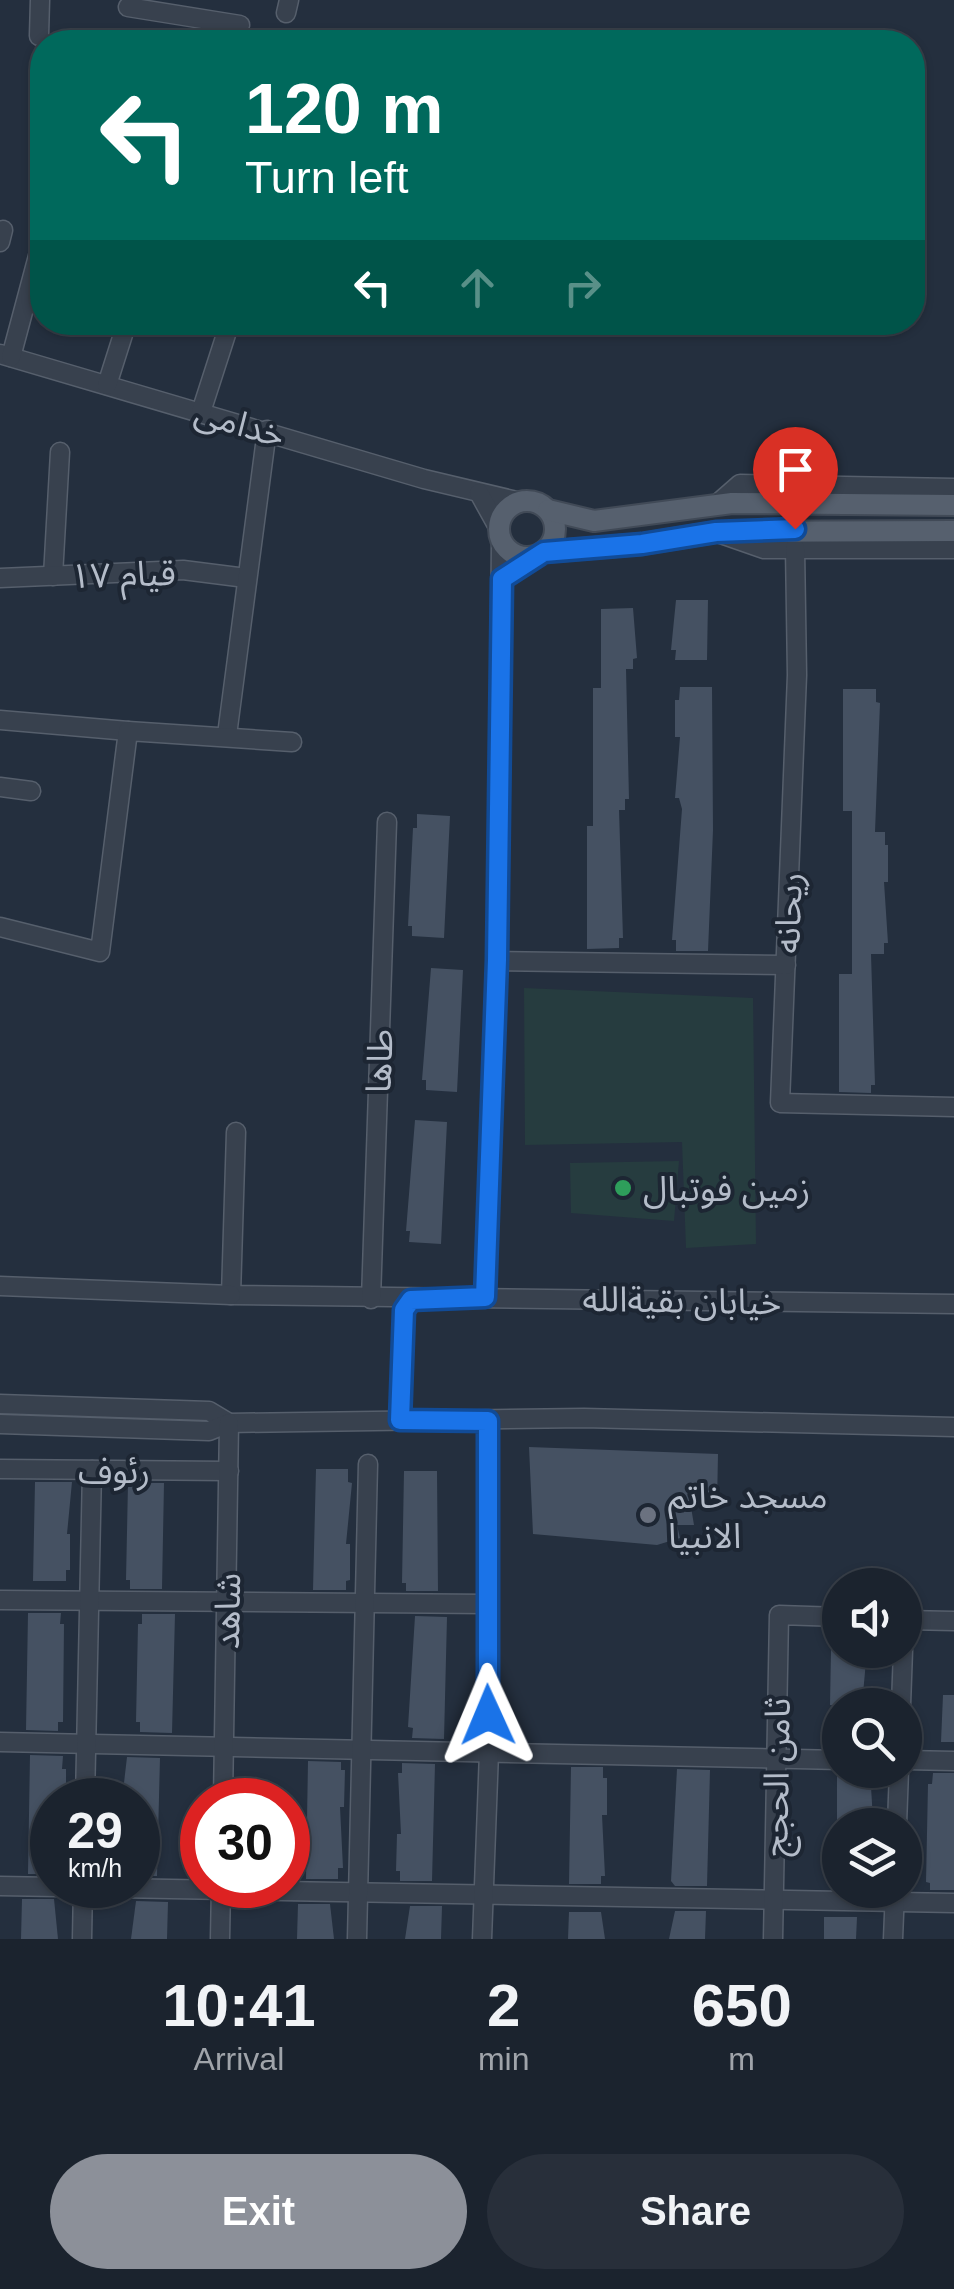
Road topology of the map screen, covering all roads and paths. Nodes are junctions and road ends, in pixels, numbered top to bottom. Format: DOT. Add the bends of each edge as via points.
graph roads {
  1 [pos="40,0"];
  2 [pos="177,6"];
  3 [pos="128,7"];
  4 [pos="240,25"];
  5 [pos="39,30"];
  6 [pos="30,278"];
  7 [pos="122,335"];
  8 [pos="226,335"];
  9 [pos="5,356"];
  10 [pos="106,385"];
  11 [pos="200,412"];
  12 [pos="266,430"];
  13 [pos="60,452"];
  14 [pos="954,488"];
  15 [pos="479,494"];
  16 [pos="522,502"];
  17 [pos="954,504"];
  18 [pos="716,505"];
  19 [pos="548,510"];
  20 [pos="954,531"];
  21 [pos="716,532"];
  22 [pos="500,534"];
  23 [pos="795,548"];
  24 [pos="954,548"];
  25 [pos="540,554"];
  26 [pos="53,576"];
  27 [pos="0,578"];
  28 [pos="246,578"];
  29 [pos="502,579"];
  30 [pos="0,720"];
  31 [pos="128,731"];
  32 [pos="228,735"];
  33 [pos="292,742"];
  34 [pos="0,786"];
  35 [pos="32,790"];
  36 [pos="388,822"];
  37 [pos="0,927"];
  38 [pos="497,960"];
  39 [pos="786,965"];
  40 [pos="954,1108"];
  41 [pos="236,1132"];
  42 [pos="0,1286"];
  43 [pos="231,1295"];
  44 [pos="485,1297"];
  45 [pos="371,1299"];
  46 [pos="411,1300"];
  47 [pos="954,1304"];
  48 [pos="0,1404"];
  49 [pos="400,1420"];
  50 [pos="488,1421"];
  51 [pos="229,1423"];
  52 [pos="0,1424"];
  53 [pos="954,1427"];
  54 [pos="368,1464"];
  55 [pos="0,1469"];
  56 [pos="92,1470"];
  57 [pos="229,1471"];
  58 [pos="0,1600"];
  59 [pos="90,1603"];
  60 [pos="228,1603"];
  61 [pos="366,1604"];
  62 [pos="488,1604"];
  63 [pos="822,1616"];
  64 [pos="922,1620"];
  65 [pos="954,1621"];
  66 [pos="0,1742"];
  67 [pos="86,1743"];
  68 [pos="224,1746"];
  69 [pos="362,1748"];
  70 [pos="489,1752"];
  71 [pos="776,1759"];
  72 [pos="822,1760"];
  73 [pos="922,1760"];
  74 [pos="954,1761"];
  75 [pos="85,1778"];
  76 [pos="223,1778"];
  77 [pos="0,1886"];
  78 [pos="30,1886"];
  79 [pos="310,1890"];
  80 [pos="358,1892"];
  81 [pos="483,1896"];
  82 [pos="922,1899"];
  83 [pos="822,1901"];
  84 [pos="954,1903"];
  85 [pos="773,1904"];
  86 [pos="83,1908"];
  87 [pos="221,1908"];
  88 [pos="894,1908"];
  89 [pos="82,1939"];
  90 [pos="220,1939"];
  91 [pos="357,1939"];
  92 [pos="482,1939"];
  93 [pos="772,1939"];
  94 [pos="893,1939"];
  1 -- 5 [label="street"];
  2 -- 3 [label="street"];
  2 -- 4 [label="street"];
  6 -- 9 [label="street"];
  7 -- 10 [label="street"];
  8 -- 11 [label="street"];
  9 -- 10 [label="street, خدامی"];
  10 -- 11 [label="street, خدامی"];
  11 -- 12 [label="street, خدامی"];
  12 -- 15 [label="street, خدامی"];
  12 -- 28 [label="street"];
  13 -- 26 [label="street"];
  14 -- 18 [label="street" via="740,484"];
  15 -- 16 [label="street, خدامی"];
  15 -- 22 [label="street"];
  16 -- 19 [label="main road"];
  16 -- 22 [label="main road" via="505,512"];
  17 -- 18 [label="main road"];
  18 -- 19 [label="main road" via="594,521"];
  18 -- 21 [label="main road"];
  19 -- 25 [label="main road" via="554,540"];
  20 -- 21 [label="main road"];
  21 -- 23 [label="street" via="764,549"];
  21 -- 25 [label="main road"];
  22 -- 25 [label="main road" via="509,551"];
  22 -- 29 [label="street"];
  23 -- 24 [label="street"];
  23 -- 39 [label="street, ریحانه"];
  25 -- 29 [label="street"];
  26 -- 27 [label="street, قیام ۱۷"];
  26 -- 28 [label="street, قیام ۱۷" via="184,570"];
  28 -- 32 [label="street"];
  29 -- 38 [label="street"];
  30 -- 31 [label="street"];
  31 -- 32 [label="street"];
  31 -- 37 [label="street" via="100,952"];
  32 -- 33 [label="street"];
  34 -- 35 [label="street"];
  36 -- 45 [label="street, طاها"];
  38 -- 39 [label="street"];
  38 -- 44 [label="street"];
  39 -- 40 [label="street, ریحانه" via="780,1103"];
  41 -- 43 [label="street"];
  42 -- 43 [label="street, خیابان بقیةالله"];
  43 -- 45 [label="street, خیابان بقیةالله"];
  44 -- 46 [label="street, خیابان بقیةالله"];
  44 -- 47 [label="street, خیابان بقیةالله"];
  45 -- 46 [label="street, خیابان بقیةالله"];
  46 -- 49 [label="street" via="404,1310"];
  48 -- 51 [label="street" via="209,1411"];
  49 -- 50 [label="street"];
  49 -- 51 [label="street"];
  50 -- 53 [label="street"];
  50 -- 62 [label="street"];
  51 -- 52 [label="street" via="209,1431"];
  51 -- 57 [label="street, شاهد"];
  54 -- 61 [label="street"];
  55 -- 56 [label="street, رئوف"];
  56 -- 57 [label="street, رئوف"];
  56 -- 59 [label="street"];
  57 -- 60 [label="street, شاهد"];
  58 -- 59 [label="street"];
  59 -- 60 [label="street"];
  59 -- 67 [label="street"];
  60 -- 61 [label="street"];
  60 -- 68 [label="street, شاهد"];
  61 -- 62 [label="street"];
  61 -- 69 [label="street"];
  62 -- 70 [label="street"];
  63 -- 71 [label="street, ثامن الحجج" via="779,1615"];
  64 -- 65 [label="street"];
  66 -- 67 [label="street"];
  67 -- 68 [label="street"];
  67 -- 75 [label="street"];
  68 -- 69 [label="street"];
  68 -- 76 [label="street, شاهد"];
  69 -- 70 [label="street"];
  69 -- 80 [label="street"];
  70 -- 71 [label="street"];
  70 -- 81 [label="street"];
  71 -- 72 [label="street"];
  71 -- 85 [label="street, ثامن الحجج"];
  73 -- 74 [label="street"];
  77 -- 78 [label="street"];
  79 -- 80 [label="street"];
  80 -- 81 [label="street"];
  80 -- 91 [label="street"];
  81 -- 85 [label="street"];
  81 -- 92 [label="street"];
  82 -- 84 [label="street"];
  83 -- 85 [label="street"];
  85 -- 93 [label="street, ثامن الحجج"];
  86 -- 89 [label="street"];
  87 -- 90 [label="street"];
  88 -- 94 [label="street"];
}
